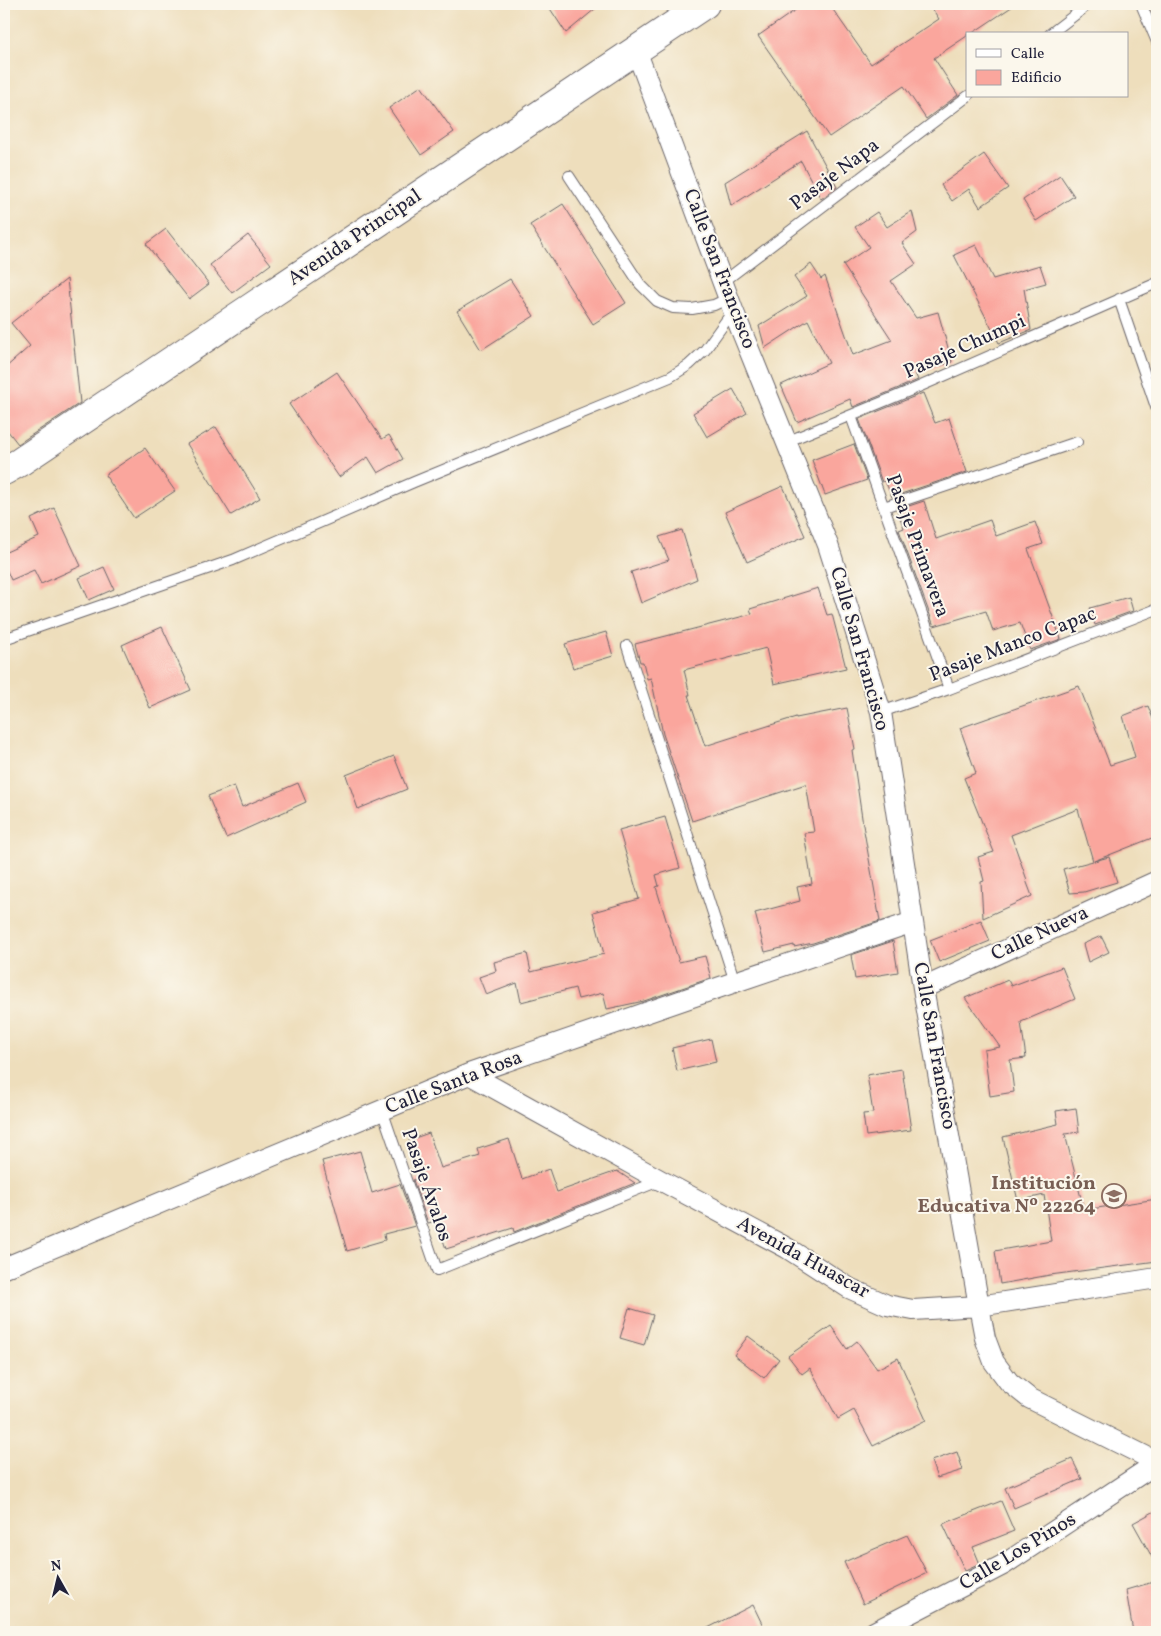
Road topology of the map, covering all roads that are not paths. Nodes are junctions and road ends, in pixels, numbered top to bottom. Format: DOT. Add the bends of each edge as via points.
graph roads {
  1 [pos="705,4"];
  2 [pos="1090,4"];
  3 [pos="1141,4"];
  4 [pos="1053,32"];
  5 [pos="1157,42"];
  6 [pos="636,50"];
  7 [pos="966,98"];
  8 [pos="569,176"];
  9 [pos="1157,282"];
  10 [pos="729,297"];
  11 [pos="1119,299"];
  12 [pos="1157,410"];
  13 [pos="851,416"];
  14 [pos="786,442"];
  15 [pos="1077,442"];
  16 [pos="4,471"];
  17 [pos="884,507"];
  18 [pos="1157,609"];
  19 [pos="4,639"];
  20 [pos="627,646"];
  21 [pos="949,689"];
  22 [pos="881,712"];
  23 [pos="1157,881"];
  24 [pos="913,922"];
  25 [pos="735,982"];
  26 [pos="923,988"];
  27 [pos="469,1074"];
  28 [pos="382,1110"];
  29 [pos="660,1180"];
  30 [pos="4,1268"];
  31 [pos="1157,1278"];
  32 [pos="979,1306"];
  33 [pos="1157,1462"];
  34 [pos="874,1632"];
  1 -- 6 [label="main road, Avenida Principal"];
  2 -- 4 [label="lane"];
  3 -- 5 [label="lane"];
  6 -- 10 [label="street, Calle San Francisco"];
  6 -- 16 [label="main road, Avenida Principal"];
  7 -- 10 [label="lane, Pasaje Napa"];
  8 -- 10 [label="lane" via="640,284 657,301 673,308 692,310 714,305"];
  9 -- 11 [label="lane, Pasaje Chumpi"];
  10 -- 14 [label="street, Calle San Francisco"];
  10 -- 19 [label="lane" via="705,350 670,378 414,482 234,560"];
  11 -- 12 [label="lane"];
  11 -- 13 [label="lane, Pasaje Chumpi"];
  13 -- 14 [label="lane, Pasaje Chumpi"];
  13 -- 17 [label="lane, Pasaje Primavera"];
  14 -- 22 [label="street, Calle San Francisco" via="828,545"];
  15 -- 17 [label="lane"];
  17 -- 21 [label="lane, Pasaje Primavera"];
  18 -- 21 [label="lane, Pasaje Manco Capac"];
  20 -- 25 [label="lane"];
  21 -- 22 [label="lane, Pasaje Manco Capac"];
  22 -- 24 [label="street, Calle San Francisco"];
  23 -- 26 [label="street, Calle Nueva"];
  24 -- 25 [label="street, Calle Santa Rosa"];
  24 -- 26 [label="street, Calle San Francisco"];
  25 -- 27 [label="street, Calle Santa Rosa"];
  26 -- 32 [label="street, Calle San Francisco"];
  27 -- 28 [label="street, Calle Santa Rosa"];
  27 -- 29 [label="street, Avenida Huascar"];
  28 -- 29 [label="lane, Pasaje Ávalos" via="437,1270"];
  28 -- 30 [label="street, Calle Santa Rosa"];
  29 -- 32 [label="street, Avenida Huascar" via="787,1248 849,1288 887,1305 913,1310"];
  31 -- 32 [label="street, Avenida Huascar"];
  32 -- 33 [label="street" via="994,1362 1009,1382 1030,1398"];
  33 -- 34 [label="street, Calle Los Pinos" via="1003,1565"];
}
